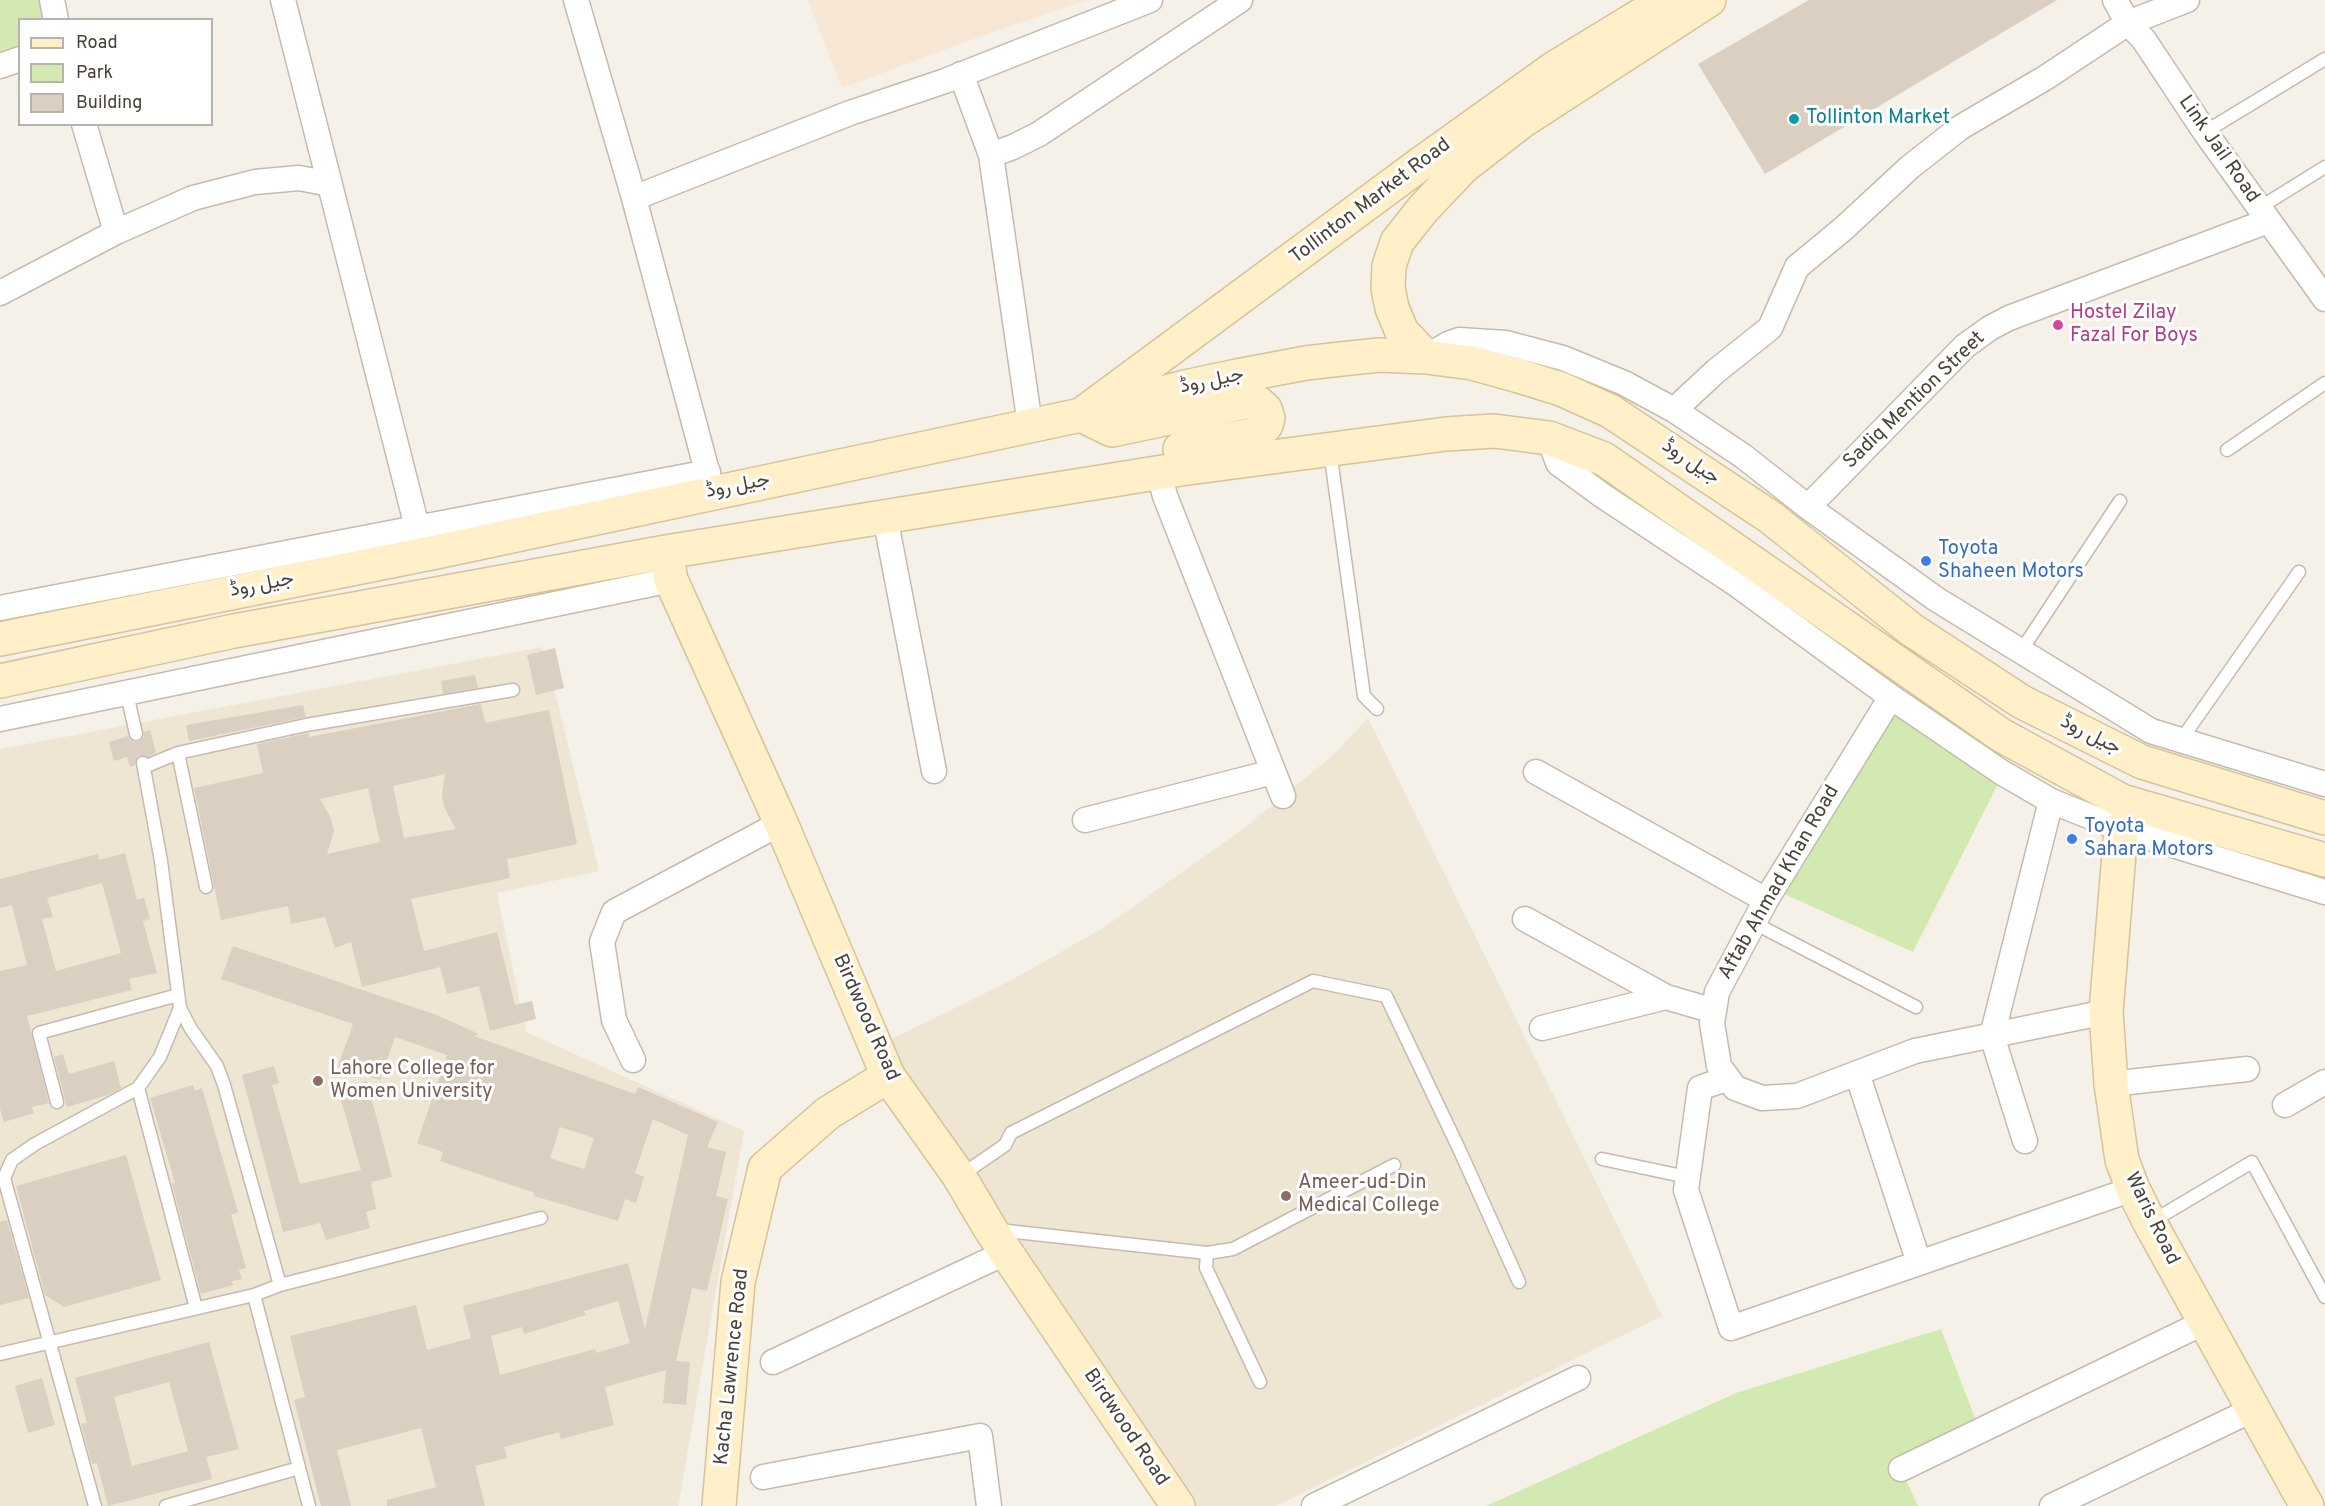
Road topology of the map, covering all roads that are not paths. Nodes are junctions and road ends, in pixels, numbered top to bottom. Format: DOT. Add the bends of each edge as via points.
graph roads {
  1 [pos="52,0"];
  2 [pos="283,0"];
  3 [pos="576,0"];
  4 [pos="1150,0"];
  5 [pos="1240,0"];
  6 [pos="1666,0"];
  7 [pos="1709,0"];
  8 [pos="2115,0"];
  9 [pos="2187,0"];
  10 [pos="56,18"];
  11 [pos="2128,23"];
  12 [pos="2325,59"];
  13 [pos="18,60"];
  14 [pos="0,66"];
  15 [pos="961,74"];
  16 [pos="85,126"];
  17 [pos="2205,132"];
  18 [pos="991,155"];
  19 [pos="2325,167"];
  20 [pos="330,184"];
  21 [pos="634,198"];
  22 [pos="2264,214"];
  23 [pos="116,232"];
  24 [pos="0,293"];
  25 [pos="2325,299"];
  26 [pos="1426,357"];
  27 [pos="2325,383"];
  28 [pos="1674,410"];
  29 [pos="1081,415"];
  30 [pos="1030,425"];
  31 [pos="1549,438"];
  32 [pos="1330,450"];
  33 [pos="2228,450"];
  34 [pos="1159,472"];
  35 [pos="710,482"];
  36 [pos="1043,492"];
  37 [pos="2120,501"];
  38 [pos="1808,507"];
  39 [pos="885,517"];
  40 [pos="417,527"];
  41 [pos="669,566"];
  42 [pos="2299,572"];
  43 [pos="0,608"];
  44 [pos="0,639"];
  45 [pos="2022,651"];
  46 [pos="0,681"];
  47 [pos="513,690"];
  48 [pos="127,694"];
  49 [pos="1891,697"];
  50 [pos="1377,709"];
  51 [pos="1,714"];
  52 [pos="136,734"];
  53 [pos="2181,740"];
  54 [pos="178,753"];
  55 [pos="934,771"];
  56 [pos="1273,772"];
  57 [pos="1536,772"];
  58 [pos="2325,783"];
  59 [pos="1283,796"];
  60 [pos="2051,801"];
  61 [pos="2325,818"];
  62 [pos="1085,820"];
  63 [pos="781,823"];
  64 [pos="2121,829"];
  65 [pos="2325,860"];
  66 [pos="206,887"];
  67 [pos="2325,892"];
  68 [pos="1766,900"];
  69 [pos="1525,919"];
  70 [pos="1754,923"];
  71 [pos="178,995"];
  72 [pos="1665,996"];
  73 [pos="1916,1007"];
  74 [pos="180,1008"];
  75 [pos="1713,1011"];
  76 [pos="2106,1012"];
  77 [pos="1542,1028"];
  78 [pos="1992,1036"];
  79 [pos="633,1060"];
  80 [pos="2247,1069"];
  81 [pos="1857,1073"];
  82 [pos="888,1076"];
  83 [pos="1728,1078"];
  84 [pos="2325,1082"];
  85 [pos="2111,1084"];
  86 [pos="138,1088"];
  87 [pos="57,1102"];
  88 [pos="2285,1105"];
  89 [pos="2025,1141"];
  90 [pos="1602,1159"];
  91 [pos="1394,1165"];
  92 [pos="959,1176"];
  93 [pos="1687,1177"];
  94 [pos="2133,1189"];
  95 [pos="542,1218"];
  96 [pos="2150,1223"];
  97 [pos="999,1241"];
  98 [pos="1207,1253"];
  99 [pos="1919,1263"];
  100 [pos="1519,1282"];
  101 [pos="280,1285"];
  102 [pos="254,1295"];
  103 [pos="2325,1297"];
  104 [pos="196,1308"];
  105 [pos="2205,1322"];
  106 [pos="49,1342"];
  107 [pos="0,1354"];
  108 [pos="773,1362"];
  109 [pos="1578,1378"];
  110 [pos="1260,1382"];
  111 [pos="2254,1409"];
  112 [pos="299,1468"];
  113 [pos="1901,1469"];
  114 [pos="763,1477"];
  115 [pos="95,1506"];
  116 [pos="166,1506"];
  117 [pos="309,1506"];
  118 [pos="719,1506"];
  119 [pos="990,1506"];
  120 [pos="1178,1506"];
  121 [pos="1314,1506"];
  122 [pos="2052,1506"];
  123 [pos="2307,1506"];
  1 -- 10 [label="street"];
  2 -- 20 [label="street"];
  3 -- 21 [label="street"];
  4 -- 15 [label="street"];
  5 -- 18 [label="street" via="1038,134"];
  6 -- 29 [label="main road, Tollinton Market Road" via="1547,74"];
  7 -- 26 [label="main road, Tollinton Market Road" via="1521,122 1463,166 1423,209 1397,242 1389,266 1388,288 1402,332"];
  8 -- 11 [label="street, Link Jail Road"];
  9 -- 11 [label="street"];
  11 -- 17 [label="street, Link Jail Road" via="2144,40"];
  11 -- 28 [label="street" via="1961,127 1910,166 1797,267 1770,328 1716,370"];
  12 -- 17 [label="lane"];
  13 -- 14 [label="street"];
  15 -- 18 [label="street"];
  15 -- 21 [label="street"];
  16 -- 23 [label="street"];
  17 -- 22 [label="street, Link Jail Road"];
  18 -- 30 [label="street"];
  19 -- 22 [label="lane"];
  20 -- 23 [label="street" via="299,178 255,182 193,198"];
  20 -- 40 [label="street"];
  21 -- 35 [label="street"];
  22 -- 25 [label="street, Link Jail Road"];
  22 -- 38 [label="street, Sadiq Mention Street" via="1990,328 1965,346"];
  23 -- 24 [label="street"];
  26 -- 28 [label="street" via="1459,340 1506,343 1563,358 1624,383"];
  26 -- 29 [label="main road, جیل روڈ" via="1379,355 1306,363 1185,387"];
  26 -- 61 [label="main road, جیل روڈ" via="1519,375 1610,411 1770,517 1912,630 2022,702 2142,762"];
  27 -- 33 [label="lane"];
  28 -- 38 [label="street" via="1743,456"];
  29 -- 30 [label="main road, جیل روڈ"];
  29 -- 36 [label="main road" via="1112,430 1250,401 1265,409 1268,418 1266,425 1252,435 1076,468"];
  30 -- 35 [label="main road, جیل روڈ"];
  31 -- 32 [label="main road, جیل روڈ" via="1494,431 1455,433"];
  31 -- 49 [label="street" via="1558,463 1736,584"];
  31 -- 65 [label="main road, جیل روڈ" via="1604,459 1992,729 2122,801"];
  32 -- 34 [label="main road, جیل روڈ"];
  32 -- 50 [label="lane" via="1364,696"];
  34 -- 36 [label="main road, جیل روڈ"];
  34 -- 56 [label="street"];
  35 -- 40 [label="street"];
  35 -- 44 [label="main road, جیل روڈ" via="436,552"];
  36 -- 39 [label="main road, جیل روڈ"];
  37 -- 45 [label="lane"];
  38 -- 45 [label="street" via="1936,599"];
  39 -- 41 [label="main road, جیل روڈ"];
  39 -- 55 [label="street"];
  40 -- 43 [label="street"];
  41 -- 46 [label="main road, جیل روڈ" via="234,631"];
  41 -- 48 [label="street"];
  41 -- 63 [label="main road, Birdwood Road"];
  42 -- 53 [label="lane"];
  45 -- 53 [label="street" via="2151,731"];
  47 -- 54 [label="lane" via="306,725"];
  48 -- 51 [label="street"];
  48 -- 52 [label="lane"];
  49 -- 60 [label="street"];
  49 -- 68 [label="street, Aftab Ahmad Khan Road"];
  53 -- 58 [label="street"];
  54 -- 66 [label="lane"];
  54 -- 71 [label="lane" via="143,765 161,861"];
  56 -- 59 [label="street"];
  56 -- 62 [label="street"];
  57 -- 68 [label="street"];
  60 -- 64 [label="street"];
  60 -- 78 [label="street"];
  63 -- 79 [label="street" via="614,912 602,942 614,1020"];
  63 -- 82 [label="main road, Birdwood Road"];
  64 -- 67 [label="street"];
  64 -- 76 [label="main road, Waris Road"];
  68 -- 70 [label="street, Aftab Ahmad Khan Road"];
  69 -- 72 [label="street"];
  70 -- 73 [label="lane"];
  70 -- 75 [label="street, Aftab Ahmad Khan Road" via="1717,992"];
  71 -- 74 [label="lane"];
  71 -- 87 [label="lane" via="39,1033"];
  72 -- 75 [label="street"];
  72 -- 77 [label="street"];
  74 -- 86 [label="lane" via="160,1057"];
  74 -- 101 [label="lane" via="217,1066 224,1085"];
  75 -- 83 [label="street, Aftab Ahmad Khan Road" via="1719,1066"];
  76 -- 78 [label="street"];
  76 -- 85 [label="main road, Waris Road"];
  78 -- 81 [label="street" via="1915,1051"];
  78 -- 89 [label="street"];
  80 -- 85 [label="street"];
  81 -- 83 [label="street" via="1797,1096 1762,1098 1735,1088"];
  81 -- 99 [label="street"];
  82 -- 92 [label="main road, Birdwood Road"];
  82 -- 118 [label="main road, Kacha Lawrence Road" via="828,1113 765,1168 738,1282"];
  83 -- 93 [label="street" via="1700,1088"];
  84 -- 88 [label="street"];
  85 -- 94 [label="main road, Waris Road" via="2122,1160"];
  86 -- 104 [label="lane"];
  86 -- 106 [label="lane" via="35,1144 12,1160 4,1178"];
  90 -- 93 [label="lane"];
  91 -- 98 [label="lane" via="1233,1249"];
  92 -- 97 [label="main road, Birdwood Road"];
  92 -- 100 [label="lane" via="1005,1145 1011,1133 1313,981 1386,996"];
  93 -- 99 [label="street" via="1686,1190 1731,1328"];
  94 -- 96 [label="main road, Waris Road"];
  94 -- 99 [label="street"];
  95 -- 101 [label="lane"];
  96 -- 103 [label="lane" via="2252,1162"];
  96 -- 105 [label="main road, Waris Road"];
  97 -- 98 [label="lane"];
  97 -- 108 [label="street"];
  97 -- 120 [label="main road, Birdwood Road"];
  98 -- 110 [label="lane" via="1206,1268"];
  101 -- 102 [label="lane"];
  102 -- 104 [label="lane"];
  102 -- 112 [label="lane"];
  104 -- 106 [label="lane"];
  105 -- 111 [label="main road, Waris Road"];
  105 -- 113 [label="street"];
  106 -- 107 [label="lane"];
  106 -- 115 [label="lane"];
  109 -- 121 [label="street"];
  111 -- 122 [label="street"];
  111 -- 123 [label="main road, Waris Road"];
  112 -- 116 [label="lane"];
  112 -- 117 [label="lane"];
  114 -- 119 [label="street" via="980,1436"];
}
